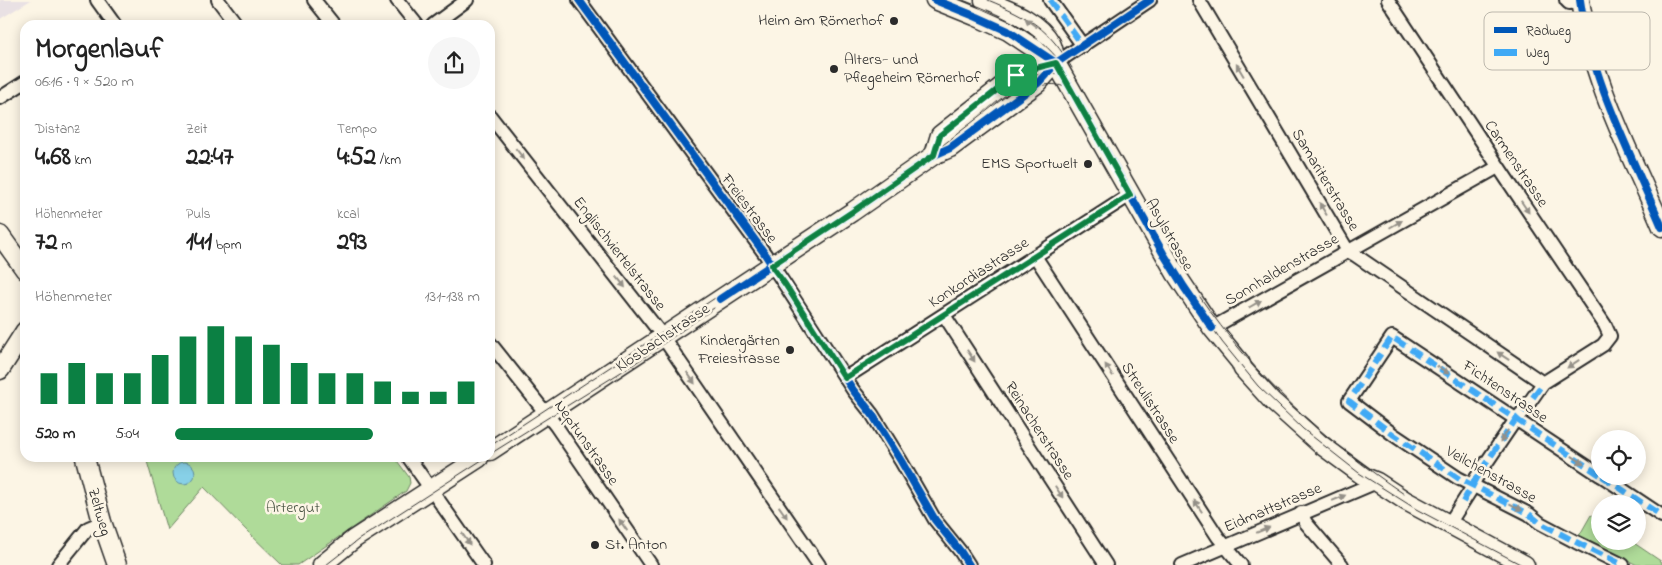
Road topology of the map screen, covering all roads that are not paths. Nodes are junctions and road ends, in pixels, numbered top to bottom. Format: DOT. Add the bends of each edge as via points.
graph roads {
  1 [pos="97,0"];
  2 [pos="218,0"];
  3 [pos="314,0"];
  4 [pos="396,0"];
  5 [pos="467,0"];
  6 [pos="579,0"];
  7 [pos="935,0"];
  8 [pos="984,0"];
  9 [pos="1050,0"];
  10 [pos="1150,0"];
  11 [pos="1199,0"];
  12 [pos="1388,0"];
  13 [pos="111,20"];
  14 [pos="233,20"];
  15 [pos="330,20"];
  16 [pos="413,20"];
  17 [pos="440,20"];
  18 [pos="1083,46"];
  19 [pos="1056,63"];
  20 [pos="1597,70"];
  21 [pos="20,85"];
  22 [pos="0,98"];
  23 [pos="495,122"];
  24 [pos="1498,167"];
  25 [pos="1130,195"];
  26 [pos="1662,228"];
  27 [pos="0,235"];
  28 [pos="1348,252"];
  29 [pos="1036,256"];
  30 [pos="20,263"];
  31 [pos="772,265"];
  32 [pos="944,315"];
  33 [pos="1212,328"];
  34 [pos="663,338"];
  35 [pos="20,340"];
  36 [pos="1397,340"];
  37 [pos="495,349"];
  38 [pos="0,370"];
  39 [pos="845,378"];
  40 [pos="1543,383"];
  41 [pos="547,414"];
  42 [pos="1516,419"];
  43 [pos="495,448"];
  44 [pos="85,462"];
  45 [pos="412,462"];
  46 [pos="473,462"];
  47 [pos="1591,469"];
  48 [pos="1377,482"];
  49 [pos="1473,484"];
  50 [pos="1615,485"];
  51 [pos="430,489"];
  52 [pos="1301,514"];
  53 [pos="1662,516"];
  54 [pos="102,522"];
  55 [pos="1449,524"];
  56 [pos="1225,547"];
  57 [pos="58,565"];
  58 [pos="117,565"];
  59 [pos="322,565"];
  60 [pos="484,565"];
  61 [pos="651,565"];
  62 [pos="819,565"];
  63 [pos="969,565"];
  64 [pos="1106,565"];
  65 [pos="1182,565"];
  66 [pos="1240,565"];
  67 [pos="1342,565"];
  68 [pos="1525,565"];
  69 [pos="1623,565"];
  1 -- 13 [label="street"];
  2 -- 14 [label="street"];
  3 -- 15 [label="street"];
  4 -- 16 [label="street"];
  5 -- 17 [label="street"];
  6 -- 31 [label="street, Freiestrasse"];
  7 -- 19 [label="main road, Asylstrasse" via="1008,31"];
  19 -- 8 [label="main road, Asylstrasse, one-way" via="1051,44 1042,31 1018,14"];
  9 -- 18 [label="street"];
  10 -- 18 [label="street, Klosbachstrasse"];
  28 -- 11 [label="street, Samariterstrasse, one-way"];
  12 -- 24 [label="street, Carmenstrasse"];
  18 -- 19 [label="street, Klosbachstrasse"];
  19 -- 25 [label="main road, Asylstrasse"];
  19 -- 31 [label="main road, Klosbachstrasse" via="1038,83 950,148 934,155"];
  20 -- 26 [label="main road"];
  21 -- 22 [label="street"];
  23 -- 34 [label="street, Englischviertelstrasse, one-way"];
  28 -- 24 [label="street, Sonnhaldenstrasse, one-way"];
  24 -- 40 [label="street, Carmenstrasse, one-way" via="1610,336 1603,345"];
  25 -- 29 [label="street, Konkordiastrasse"];
  25 -- 33 [label="main road, Asylstrasse"];
  27 -- 30 [label="main road"];
  33 -- 28 [label="street, Sonnhaldenstrasse, one-way"];
  40 -- 28 [label="street, Samariterstrasse, one-way"];
  29 -- 32 [label="street, Konkordiastrasse"];
  56 -- 29 [label="street, Streulistrasse, one-way"];
  31 -- 34 [label="main road, Klosbachstrasse"];
  31 -- 39 [label="street, Freiestrasse"];
  32 -- 39 [label="street, Konkordiastrasse"];
  32 -- 64 [label="street, Reinacherstrasse, one-way"];
  33 -- 48 [label="main road, Asylstrasse" via="1245,372 1296,424 1365,477"];
  34 -- 41 [label="main road, Klosbachstrasse"];
  34 -- 62 [label="street, Englischviertelstrasse, one-way"];
  35 -- 38 [label="main road"];
  36 -- 42 [label="street, Fichtenstrasse, one-way"];
  36 -- 49 [label="street, Veilchenstrasse" via="1349,402 1458,478"];
  37 -- 41 [label="street, Neptunstrasse"];
  39 -- 63 [label="street, Freiestrasse" via="872,414 935,520"];
  40 -- 42 [label="street"];
  41 -- 43 [label="main road, Klosbachstrasse"];
  61 -- 41 [label="street, Neptunstrasse, one-way"];
  42 -- 47 [label="street, Fichtenstrasse, one-way"];
  42 -- 49 [label="street, one-way"];
  44 -- 54 [label="main road, Zeltweg"];
  45 -- 51 [label="street"];
  46 -- 51 [label="main road"];
  52 -- 48 [label="street, Eidmattstrasse, one-way"];
  48 -- 55 [label="main road, Asylstrasse"];
  49 -- 55 [label="street"];
  49 -- 69 [label="street, Veilchenstrasse, one-way"];
  50 -- 53 [label="street, Fichtenstrasse"];
  51 -- 59 [label="main road"];
  51 -- 60 [label="street, one-way"];
  56 -- 52 [label="street, Eidmattstrasse, one-way"];
  52 -- 67 [label="street"];
  54 -- 57 [label="street" via="88,528"];
  54 -- 58 [label="main road, Zeltweg"];
  55 -- 68 [label="main road, Asylstrasse"];
  56 -- 65 [label="street, Eidmattstrasse"];
  56 -- 66 [label="street, Streulistrasse"];
}
